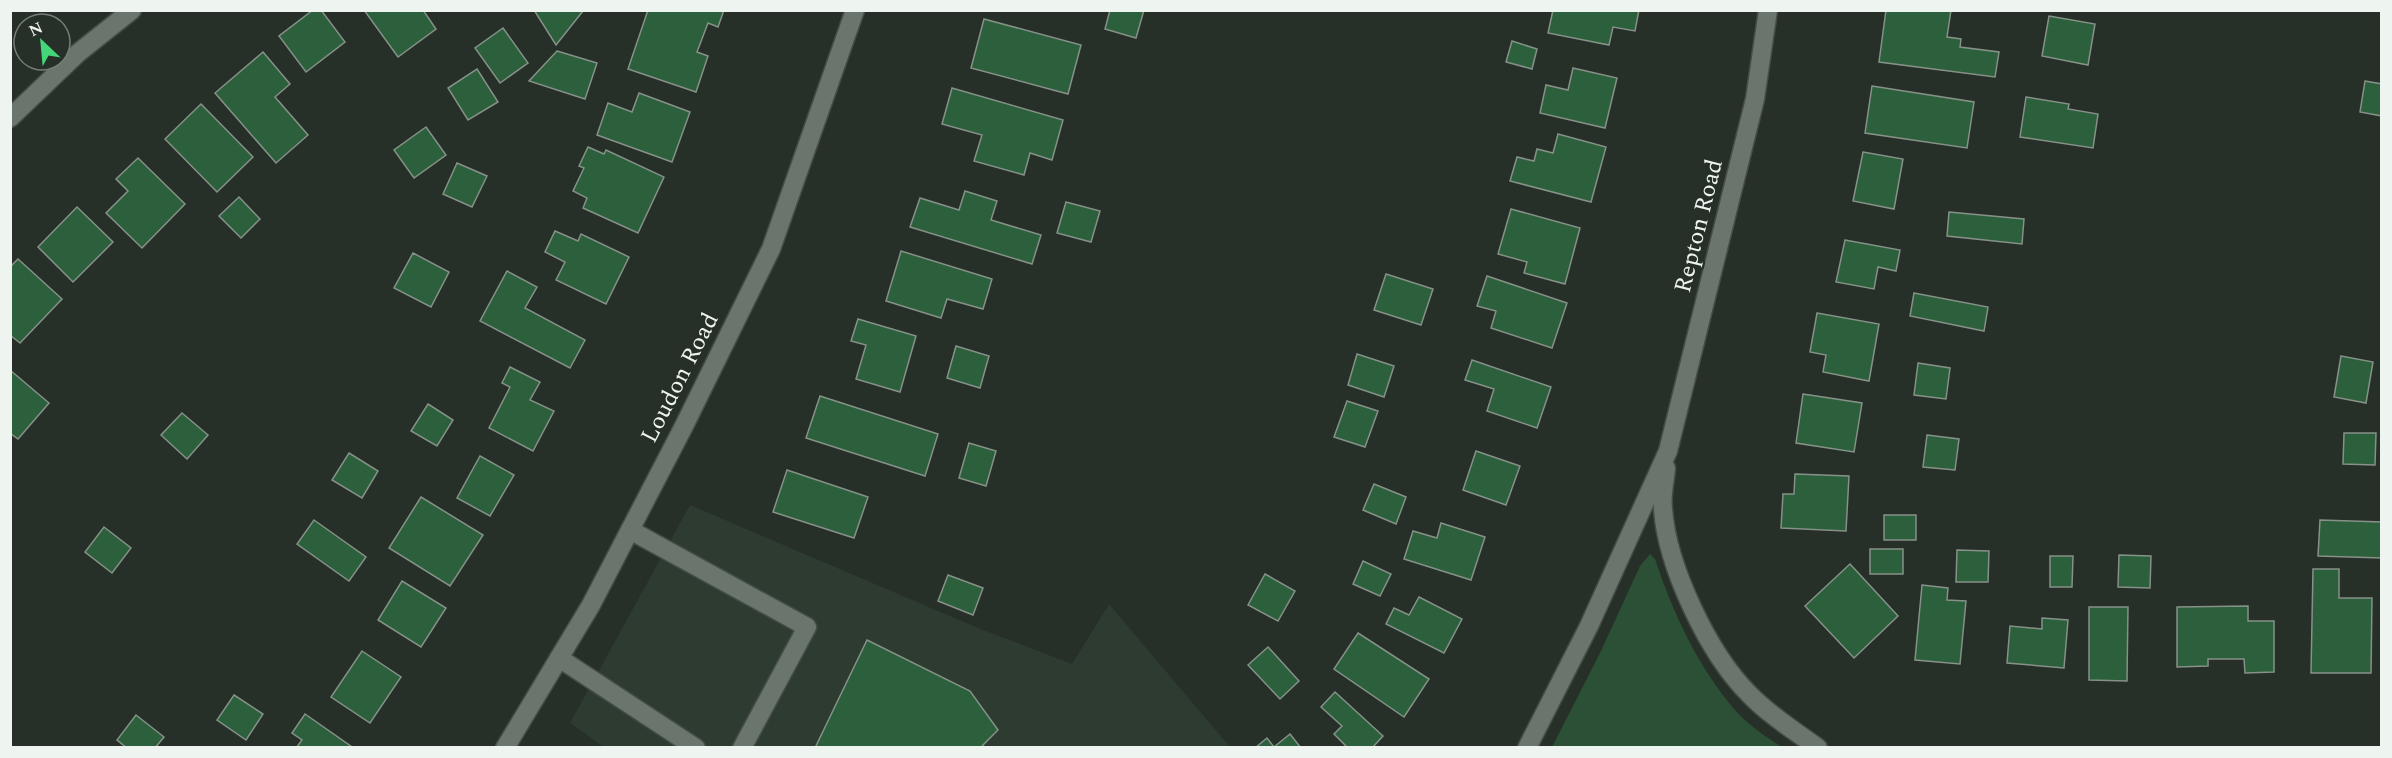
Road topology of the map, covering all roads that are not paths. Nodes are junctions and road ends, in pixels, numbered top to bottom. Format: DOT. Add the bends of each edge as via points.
graph roads {
  1 [pos="132,10"];
  2 [pos="855,10"];
  3 [pos="1768,10"];
  4 [pos="10,118"];
  5 [pos="1668,451"];
  6 [pos="630,530"];
  7 [pos="559,657"];
  8 [pos="505,747"];
  9 [pos="696,747"];
  10 [pos="742,747"];
  11 [pos="1527,747"];
  12 [pos="1818,747"];
  1 -- 4 [label="street" via="78,53"];
  2 -- 6 [label="street, Loudon Road" via="771,249"];
  3 -- 5 [label="street, Repton Road" via="1755,99"];
  5 -- 11 [label="street, Repton Road" via="1589,626"];
  5 -- 12 [label="street, Repton Road" via="1662,506 1666,535 1677,573 1697,616 1724,663 1749,694"];
  6 -- 7 [label="street, Loudon Road"];
  6 -- 10 [label="street" via="807,627"];
  7 -- 8 [label="street, Loudon Road"];
  7 -- 9 [label="street"];
}
